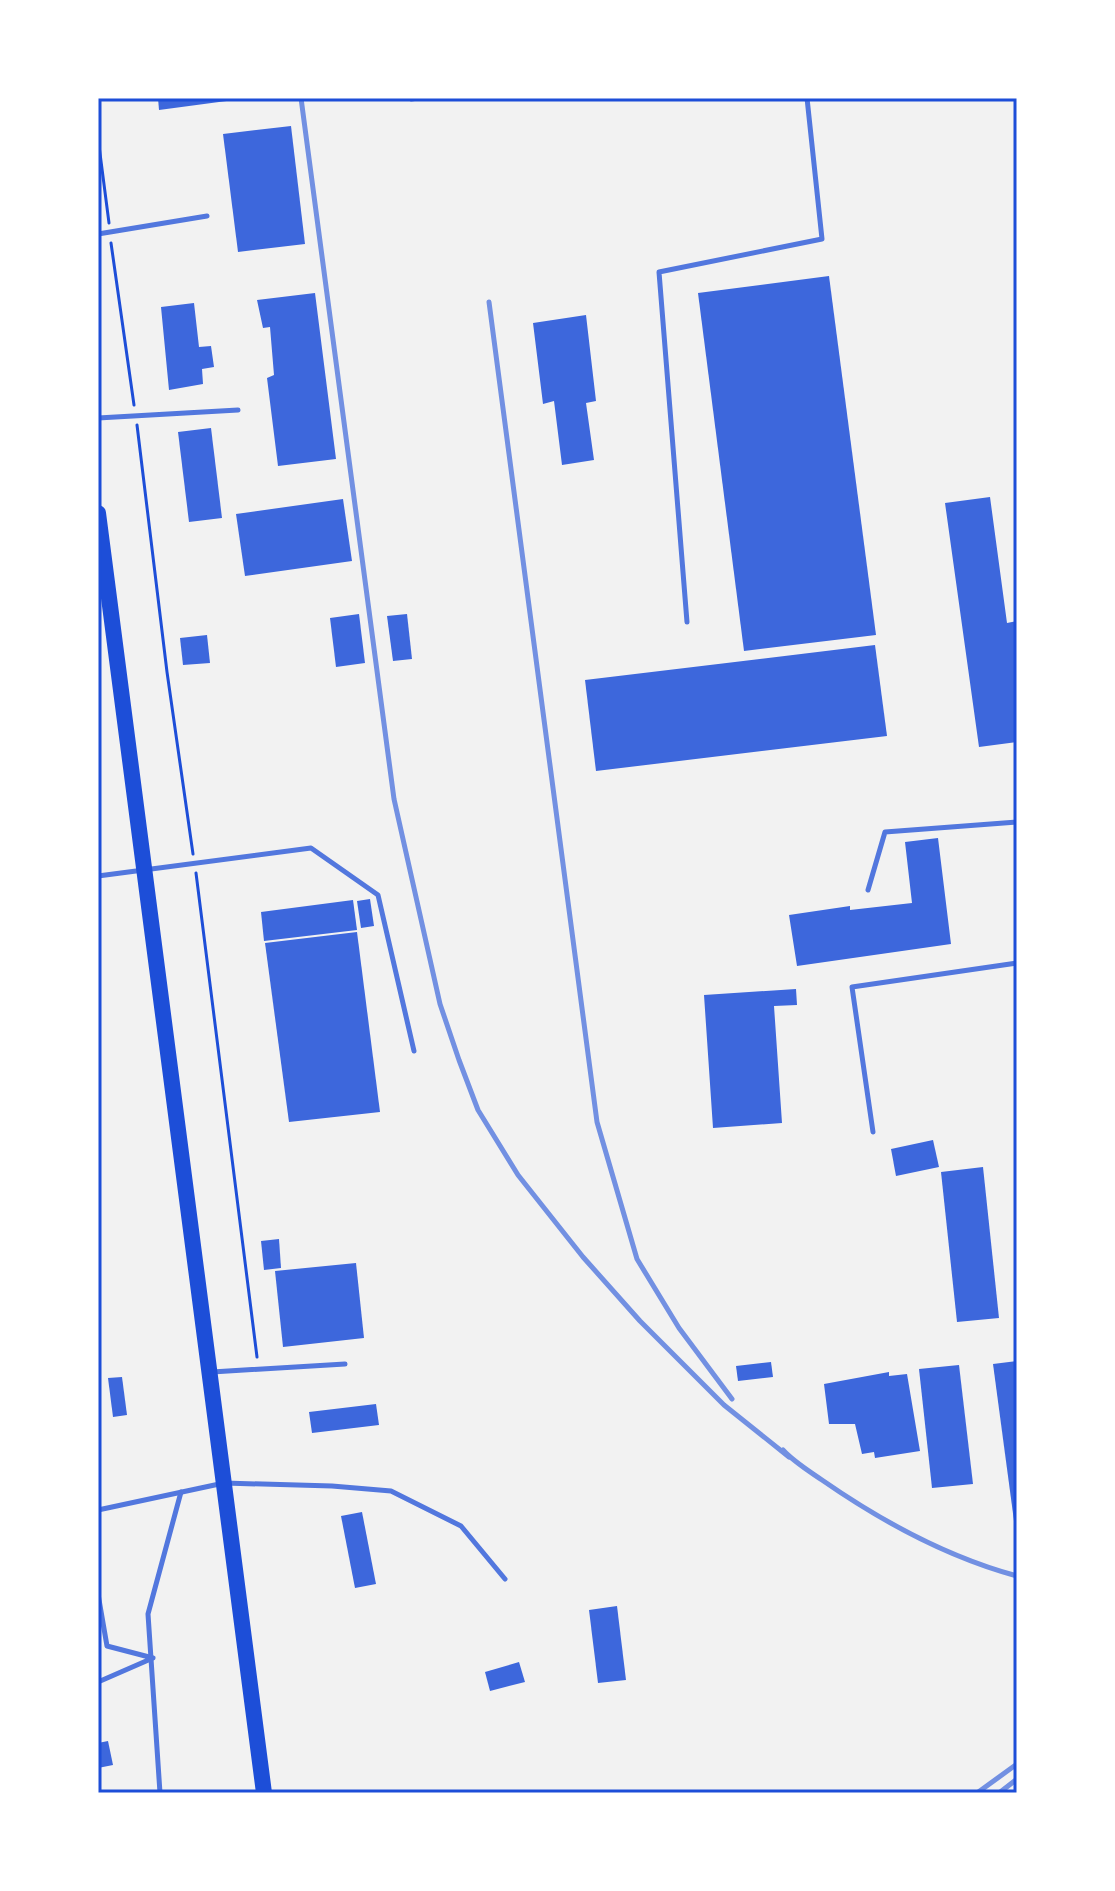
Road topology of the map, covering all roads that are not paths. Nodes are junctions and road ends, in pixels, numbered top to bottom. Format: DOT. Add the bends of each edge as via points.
graph roads {
  1 [pos="418,98"];
  2 [pos="807,98"];
  3 [pos="411,99"];
  4 [pos="207,216"];
  5 [pos="98,234"];
  6 [pos="238,410"];
  7 [pos="98,418"];
  8 [pos="98,513"];
  9 [pos="687,622"];
  10 [pos="1017,822"];
  11 [pos="144,870"];
  12 [pos="98,876"];
  13 [pos="868,890"];
  14 [pos="1017,963"];
  15 [pos="414,1051"];
  16 [pos="873,1132"];
  17 [pos="345,1364"];
  18 [pos="211,1373"];
  19 [pos="224,1483"];
  20 [pos="181,1492"];
  21 [pos="98,1510"];
  22 [pos="505,1579"];
  23 [pos="98,1594"];
  24 [pos="153,1658"];
  25 [pos="98,1682"];
  26 [pos="160,1793"];
  27 [pos="264,1793"];
  1 -- 3 [label="lane"];
  2 -- 9 [label="lane" via="822,239 659,272"];
  4 -- 5 [label="lane"];
  6 -- 7 [label="lane"];
  8 -- 11 [label="highway"];
  10 -- 13 [label="lane" via="885,832"];
  11 -- 12 [label="lane"];
  11 -- 15 [label="lane" via="311,848 378,895"];
  11 -- 18 [label="highway"];
  14 -- 16 [label="lane" via="852,987"];
  17 -- 18 [label="lane"];
  18 -- 19 [label="highway"];
  19 -- 20 [label="lane"];
  19 -- 22 [label="lane" via="391,1491 461,1526"];
  19 -- 27 [label="highway"];
  20 -- 21 [label="lane"];
  20 -- 24 [label="lane" via="148,1614"];
  23 -- 24 [label="lane" via="107,1646"];
  24 -- 25 [label="lane"];
  24 -- 26 [label="lane"];
}
